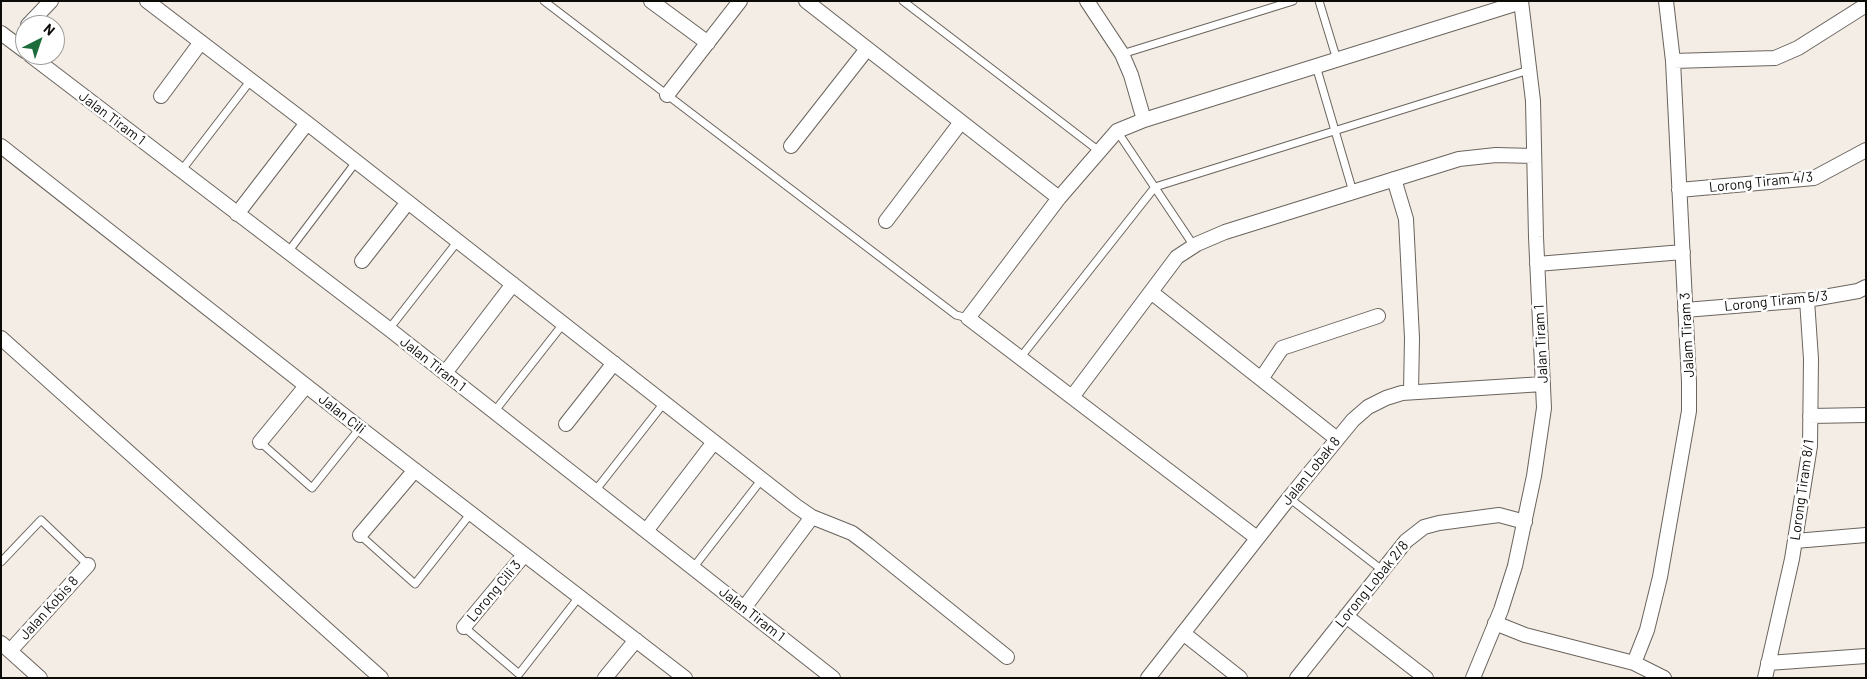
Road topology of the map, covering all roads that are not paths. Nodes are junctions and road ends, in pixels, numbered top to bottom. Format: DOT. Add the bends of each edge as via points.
graph roads {
  1 [pos="51,1"];
  2 [pos="147,1"];
  3 [pos="544,1"];
  4 [pos="651,1"];
  5 [pos="740,1"];
  6 [pos="806,1"];
  7 [pos="903,1"];
  8 [pos="1087,1"];
  9 [pos="1293,1"];
  10 [pos="1319,1"];
  11 [pos="1666,1"];
  12 [pos="1521,2"];
  13 [pos="1866,5"];
  14 [pos="38,15"];
  15 [pos="201,42"];
  16 [pos="708,43"];
  17 [pos="867,49"];
  18 [pos="1122,54"];
  19 [pos="1337,60"];
  20 [pos="1673,62"];
  21 [pos="43,65"];
  22 [pos="1316,66"];
  23 [pos="1529,70"];
  24 [pos="251,80"];
  25 [pos="667,95"];
  26 [pos="161,96"];
  27 [pos="1144,120"];
  28 [pos="961,122"];
  29 [pos="307,123"];
  30 [pos="1335,130"];
  31 [pos="1117,131"];
  32 [pos="1,146"];
  33 [pos="791,146"];
  34 [pos="1866,150"];
  35 [pos="1099,151"];
  36 [pos="1534,156"];
  37 [pos="356,162"];
  38 [pos="181,171"];
  39 [pos="1394,179"];
  40 [pos="1155,187"];
  41 [pos="1679,190"];
  42 [pos="1353,192"];
  43 [pos="1059,198"];
  44 [pos="408,202"];
  45 [pos="238,214"];
  46 [pos="886,222"];
  47 [pos="458,241"];
  48 [pos="1194,246"];
  49 [pos="288,252"];
  50 [pos="1683,252"];
  51 [pos="362,261"];
  52 [pos="1537,264"];
  53 [pos="513,284"];
  54 [pos="1866,287"];
  55 [pos="1151,292"];
  56 [pos="1807,300"];
  57 [pos="1685,310"];
  58 [pos="1378,316"];
  59 [pos="968,318"];
  60 [pos="563,324"];
  61 [pos="389,330"];
  62 [pos="1,338"];
  63 [pos="1020,358"];
  64 [pos="614,363"];
  65 [pos="445,373"];
  66 [pos="1261,379"];
  67 [pos="1542,384"];
  68 [pos="306,386"];
  69 [pos="1411,392"];
  70 [pos="1072,397"];
  71 [pos="664,403"];
  72 [pos="494,412"];
  73 [pos="1866,415"];
  74 [pos="1810,416"];
  75 [pos="566,424"];
  76 [pos="360,428"];
  77 [pos="1337,439"];
  78 [pos="260,442"];
  79 [pos="714,442"];
  80 [pos="415,470"];
  81 [pos="762,479"];
  82 [pos="595,491"];
  83 [pos="1289,498"];
  84 [pos="470,513"];
  85 [pos="812,517"];
  86 [pos="1525,522"];
  87 [pos="646,531"];
  88 [pos="360,535"];
  89 [pos="1866,535"];
  90 [pos="1258,538"];
  91 [pos="1795,541"];
  92 [pos="524,555"];
  93 [pos="1,562"];
  94 [pos="88,565"];
  95 [pos="693,568"];
  96 [pos="1382,570"];
  97 [pos="579,597"];
  98 [pos="744,608"];
  99 [pos="1346,616"];
  100 [pos="1495,623"];
  101 [pos="464,627"];
  102 [pos="1183,633"];
  103 [pos="636,640"];
  104 [pos="6,647"];
  105 [pos="1866,656"];
  106 [pos="1007,657"];
  107 [pos="1634,663"];
  108 [pos="1768,663"];
  109 [pos="34,676"];
  110 [pos="381,678"];
  111 [pos="605,678"];
  112 [pos="685,678"];
  113 [pos="833,678"];
  114 [pos="1148,678"];
  115 [pos="1240,678"];
  116 [pos="1297,678"];
  117 [pos="1426,678"];
  118 [pos="1473,678"];
  119 [pos="1664,678"];
  120 [pos="1764,678"];
  1 -- 14 [label="street"];
  2 -- 15 [label="street"];
  3 -- 25 [label="lane"];
  4 -- 16 [label="street"];
  5 -- 16 [label="street"];
  6 -- 17 [label="street"];
  7 -- 35 [label="lane"];
  8 -- 18 [label="street"];
  9 -- 18 [label="lane"];
  10 -- 19 [label="lane"];
  11 -- 20 [label="street, Jalam Tiram 3"];
  12 -- 19 [label="street"];
  12 -- 23 [label="street, Jalan Tiram 1"];
  13 -- 20 [label="street" via="1798,48 1775,58"];
  15 -- 24 [label="street"];
  15 -- 26 [label="street"];
  16 -- 25 [label="street"];
  17 -- 28 [label="street"];
  17 -- 33 [label="street"];
  18 -- 27 [label="street"];
  19 -- 22 [label="street"];
  20 -- 41 [label="street, Jalam Tiram 3"];
  21 -- 38 [label="street, Jalan Tiram 1"];
  22 -- 27 [label="street"];
  22 -- 30 [label="lane"];
  23 -- 30 [label="lane"];
  23 -- 36 [label="street, Jalan Tiram 1"];
  24 -- 29 [label="street"];
  24 -- 38 [label="lane"];
  25 -- 59 [label="lane" via="956,314"];
  27 -- 31 [label="street"];
  28 -- 43 [label="street"];
  28 -- 46 [label="street"];
  29 -- 37 [label="street"];
  29 -- 45 [label="street"];
  30 -- 40 [label="lane"];
  30 -- 42 [label="lane"];
  31 -- 35 [label="street"];
  31 -- 40 [label="lane"];
  32 -- 68 [label="street, Jalan Cili"];
  34 -- 41 [label="street, Lorong Tiram 4/3" via="1814,178"];
  35 -- 43 [label="street"];
  36 -- 39 [label="street" via="1496,155 1459,159"];
  36 -- 52 [label="street, Jalan Tiram 1"];
  37 -- 44 [label="street"];
  37 -- 49 [label="lane"];
  38 -- 45 [label="street, Jalan Tiram 1"];
  39 -- 42 [label="street"];
  39 -- 69 [label="street" via="1406,219 1412,338"];
  40 -- 48 [label="lane"];
  40 -- 63 [label="lane"];
  41 -- 50 [label="street, Jalam Tiram 3"];
  42 -- 48 [label="street" via="1225,232"];
  43 -- 59 [label="street"];
  44 -- 47 [label="street"];
  44 -- 51 [label="street"];
  45 -- 49 [label="street, Jalan Tiram 1"];
  47 -- 53 [label="street"];
  47 -- 61 [label="lane"];
  48 -- 55 [label="street" via="1177,257"];
  49 -- 61 [label="street, Jalan Tiram 1"];
  50 -- 52 [label="street"];
  50 -- 57 [label="street, Jalam Tiram 3"];
  52 -- 67 [label="street, Jalan Tiram 1"];
  53 -- 60 [label="street"];
  53 -- 65 [label="street"];
  54 -- 56 [label="street, Lorong Tiram 5/3"];
  55 -- 66 [label="street"];
  55 -- 70 [label="street"];
  56 -- 57 [label="street, Lorong Tiram 5/3"];
  56 -- 74 [label="street, Lorong Tiram 8/1"];
  57 -- 107 [label="street, Jalam Tiram 3" via="1689,411 1660,578 1647,630"];
  58 -- 66 [label="street" via="1282,348"];
  59 -- 63 [label="street"];
  60 -- 64 [label="street"];
  60 -- 72 [label="lane"];
  61 -- 65 [label="street, Jalan Tiram 1"];
  62 -- 110 [label="street"];
  63 -- 70 [label="street"];
  64 -- 71 [label="street"];
  64 -- 75 [label="street"];
  65 -- 72 [label="street, Jalan Tiram 1"];
  66 -- 77 [label="street"];
  67 -- 69 [label="street, Jalan Lobak 8"];
  67 -- 86 [label="street, Jalan Tiram 1" via="1544,408"];
  68 -- 76 [label="street, Jalan Cili"];
  68 -- 78 [label="street"];
  69 -- 77 [label="street, Jalan Lobak 8" via="1386,398 1368,407"];
  70 -- 90 [label="street"];
  71 -- 79 [label="street"];
  71 -- 82 [label="lane"];
  72 -- 82 [label="street, Jalan Tiram 1"];
  73 -- 74 [label="street"];
  74 -- 91 [label="street, Lorong Tiram 8/1" via="1810,446"];
  76 -- 78 [label="lane" via="312,488"];
  76 -- 80 [label="street, Jalan Cili"];
  77 -- 83 [label="street, Jalan Lobak 8"];
  79 -- 81 [label="street"];
  79 -- 87 [label="street"];
  80 -- 84 [label="street, Jalan Cili"];
  80 -- 88 [label="street"];
  81 -- 85 [label="street"];
  81 -- 95 [label="lane"];
  82 -- 87 [label="street, Jalan Tiram 1"];
  83 -- 90 [label="street, Jalan Lobak 8"];
  83 -- 96 [label="lane"];
  84 -- 88 [label="lane" via="415,584"];
  84 -- 92 [label="street, Jalan Cili"];
  85 -- 98 [label="street"];
  85 -- 106 [label="street" via="852,533"];
  86 -- 96 [label="street, Lorong Lobak 2/8" via="1499,515 1424,527 1406,541"];
  86 -- 100 [label="street, Jalan Tiram 1" via="1515,566"];
  87 -- 95 [label="street, Jalan Tiram 1"];
  89 -- 91 [label="street"];
  90 -- 102 [label="street, Jalan Lobak 8"];
  91 -- 108 [label="street, Lorong Tiram 8/1"];
  92 -- 97 [label="street, Jalan Cili"];
  92 -- 101 [label="street, Lorong Cili 3"];
  93 -- 94 [label="lane" via="41,520"];
  94 -- 104 [label="street, Jalan Kobis 8"];
  95 -- 98 [label="street, Jalan Tiram 1"];
  96 -- 99 [label="street, Lorong Lobak 2/8"];
  97 -- 101 [label="lane" via="519,674"];
  97 -- 103 [label="street, Jalan Cili"];
  98 -- 113 [label="street, Jalan Tiram 1"];
  99 -- 116 [label="street, Lorong Lobak 2/8"];
  99 -- 117 [label="street"];
  100 -- 107 [label="street" via="1525,636"];
  100 -- 118 [label="street, Jalan Tiram 1"];
  102 -- 114 [label="street, Jalan Lobak 8"];
  102 -- 115 [label="street"];
  103 -- 111 [label="street"];
  103 -- 112 [label="street, Jalan Cili"];
  104 -- 109 [label="street"];
  105 -- 108 [label="street"];
  107 -- 119 [label="street"];
  108 -- 120 [label="street, Lorong Tiram 8/1"];
}
